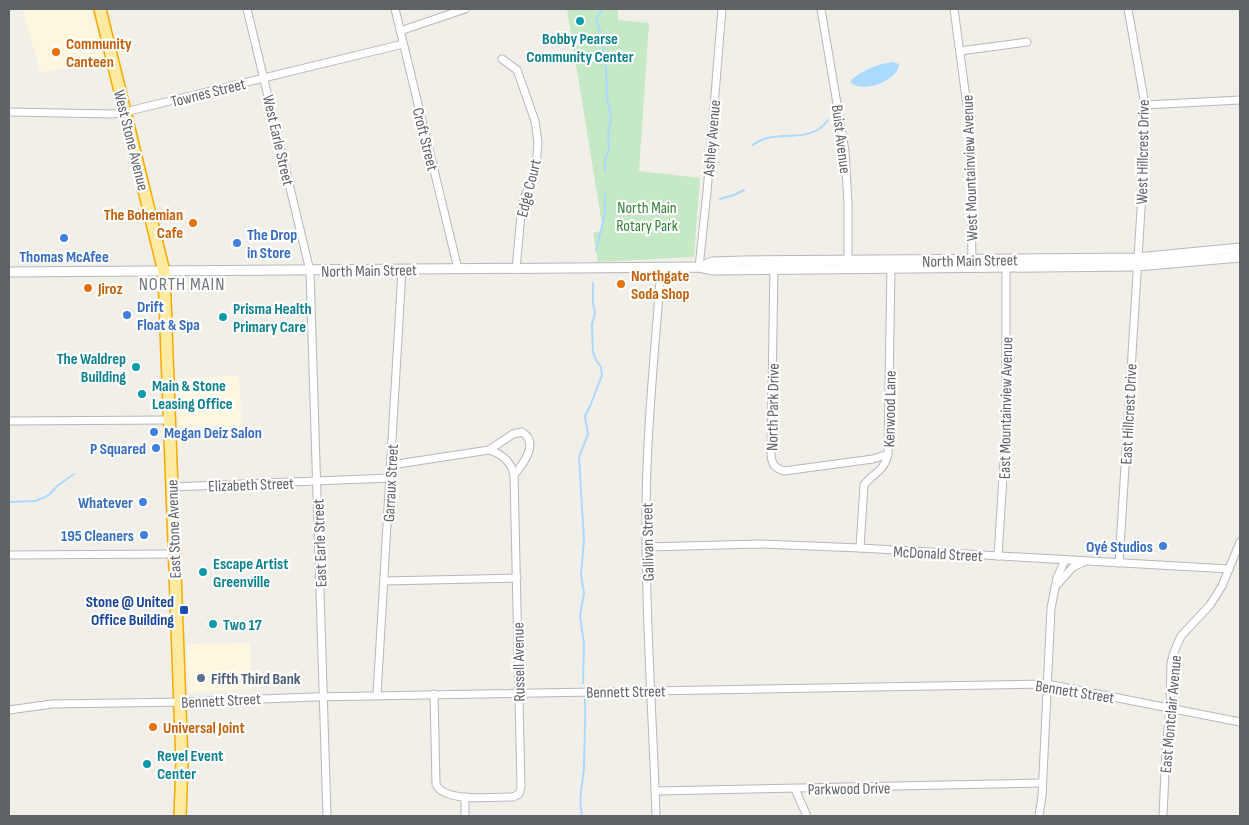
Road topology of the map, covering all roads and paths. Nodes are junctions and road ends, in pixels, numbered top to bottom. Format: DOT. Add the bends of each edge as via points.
graph roads {
  1 [pos="100,9"];
  2 [pos="247,9"];
  3 [pos="395,9"];
  4 [pos="465,9"];
  5 [pos="722,9"];
  6 [pos="821,9"];
  7 [pos="954,9"];
  8 [pos="1128,9"];
  9 [pos="400,31"];
  10 [pos="1027,42"];
  11 [pos="403,44"];
  12 [pos="960,51"];
  13 [pos="502,58"];
  14 [pos="264,78"];
  15 [pos="1240,100"];
  16 [pos="1145,105"];
  17 [pos="9,112"];
  18 [pos="125,112"];
  19 [pos="1240,248"];
  20 [pos="1240,257"];
  21 [pos="1137,262"];
  22 [pos="972,264"];
  23 [pos="1006,264"];
  24 [pos="848,265"];
  25 [pos="891,265"];
  26 [pos="774,266"];
  27 [pos="699,267"];
  28 [pos="661,268"];
  29 [pos="458,269"];
  30 [pos="516,269"];
  31 [pos="402,270"];
  32 [pos="310,271"];
  33 [pos="9,272"];
  34 [pos="164,272"];
  35 [pos="168,420"];
  36 [pos="9,421"];
  37 [pos="489,450"];
  38 [pos="888,454"];
  39 [pos="391,465"];
  40 [pos="514,475"];
  41 [pos="390,478"];
  42 [pos="317,481"];
  43 [pos="171,487"];
  44 [pos="1240,542"];
  45 [pos="647,547"];
  46 [pos="860,548"];
  47 [pos="173,554"];
  48 [pos="9,555"];
  49 [pos="998,556"];
  50 [pos="1065,560"];
  51 [pos="1086,561"];
  52 [pos="1119,563"];
  53 [pos="1229,569"];
  54 [pos="516,578"];
  55 [pos="384,581"];
  56 [pos="1055,588"];
  57 [pos="1047,684"];
  58 [pos="650,691"];
  59 [pos="518,692"];
  60 [pos="434,694"];
  61 [pos="377,695"];
  62 [pos="324,697"];
  63 [pos="179,702"];
  64 [pos="1170,709"];
  65 [pos="9,710"];
  66 [pos="1240,722"];
  67 [pos="1042,783"];
  68 [pos="182,786"];
  69 [pos="795,788"];
  70 [pos="655,791"];
  71 [pos="465,798"];
  72 [pos="180,816"];
  73 [pos="187,816"];
  74 [pos="327,816"];
  75 [pos="465,816"];
  76 [pos="656,816"];
  77 [pos="807,816"];
  78 [pos="1039,816"];
  79 [pos="1163,816"];
  1 -- 18 [label="highway, West Stone Avenue"];
  2 -- 14 [label="street, West Earle Street"];
  3 -- 9 [label="street, Croft Street"];
  4 -- 9 [label="street"];
  5 -- 27 [label="street, Ashley Avenue"];
  6 -- 24 [label="street, Buist Avenue" via="845,150"];
  7 -- 12 [label="street, West Mountainview Avenue"];
  8 -- 16 [label="street, West Hillcrest Drive"];
  9 -- 11 [label="street, Croft Street"];
  10 -- 12 [label="street"];
  11 -- 14 [label="street, Townes Street"];
  11 -- 29 [label="street, Croft Street"];
  12 -- 22 [label="street, West Mountainview Avenue" via="970,128"];
  13 -- 30 [label="street, Edge Court" via="516,70 535,121 538,142 536,168 522,204"];
  14 -- 18 [label="street, Townes Street"];
  14 -- 32 [label="street, West Earle Street"];
  15 -- 16 [label="street"];
  16 -- 21 [label="street, West Hillcrest Drive"];
  17 -- 18 [label="street, Townes Street"];
  18 -- 34 [label="highway, West Stone Avenue"];
  19 -- 21 [label="street, North Main Street"];
  20 -- 21 [label="street, North Main Street"];
  21 -- 23 [label="street, North Main Street"];
  21 -- 52 [label="street, East Hillcrest Drive"];
  22 -- 23 [label="street, North Main Street"];
  22 -- 25 [label="street, North Main Street"];
  23 -- 49 [label="street, East Mountainview Avenue" via="1006,429"];
  24 -- 25 [label="street, North Main Street"];
  24 -- 26 [label="street, North Main Street"];
  25 -- 38 [label="street, Kenwood Lane"];
  26 -- 27 [label="street, North Main Street" via="713,270"];
  26 -- 38 [label="street, North Park Drive" via="774,465 784,471 873,459"];
  27 -- 28 [label="street, North Main Street"];
  28 -- 30 [label="street, North Main Street"];
  28 -- 45 [label="street, Gallivan Street" via="646,475"];
  29 -- 30 [label="street, North Main Street"];
  29 -- 31 [label="street, North Main Street"];
  31 -- 32 [label="street, North Main Street"];
  31 -- 39 [label="street, Garraux Street"];
  32 -- 34 [label="street, North Main Street"];
  32 -- 42 [label="street, East Earle Street"];
  33 -- 34 [label="street, North Main Street"];
  34 -- 35 [label="highway, East Stone Avenue"];
  35 -- 36 [label="street"];
  35 -- 43 [label="highway, East Stone Avenue"];
  37 -- 39 [label="street"];
  37 -- 40 [label="street" via="508,460"];
  37 -- 40 [label="street" via="518,432 526,434 530,442 528,454"];
  38 -- 46 [label="street, Kenwood Lane" via="883,468 864,485"];
  39 -- 41 [label="street, Garraux Street"];
  40 -- 54 [label="street, Russell Avenue"];
  41 -- 42 [label="street, Elizabeth Street"];
  41 -- 55 [label="street, Garraux Street"];
  42 -- 43 [label="street, Elizabeth Street"];
  42 -- 62 [label="street, East Earle Street"];
  43 -- 47 [label="highway, East Stone Avenue"];
  44 -- 53 [label="street, East Montclair Avenue"];
  45 -- 46 [label="street, McDonald Street" via="759,544"];
  45 -- 58 [label="street, Gallivan Street"];
  46 -- 49 [label="street, McDonald Street"];
  47 -- 48 [label="street"];
  47 -- 63 [label="highway, East Stone Avenue"];
  49 -- 50 [label="street, McDonald Street"];
  50 -- 51 [label="street, McDonald Street"];
  50 -- 56 [label="street"];
  51 -- 52 [label="street, McDonald Street"];
  51 -- 56 [label="street" via="1073,567"];
  52 -- 53 [label="street, McDonald Street"];
  53 -- 64 [label="street, East Montclair Avenue" via="1210,605 1177,644 1171,662"];
  54 -- 55 [label="street"];
  54 -- 59 [label="street, Russell Avenue"];
  55 -- 61 [label="street, Garraux Street"];
  56 -- 57 [label="street"];
  57 -- 58 [label="street, Bennett Street"];
  57 -- 64 [label="street, Bennett Street"];
  57 -- 67 [label="street"];
  58 -- 59 [label="street, Bennett Street"];
  58 -- 70 [label="street, Gallivan Street"];
  59 -- 60 [label="street, Bennett Street"];
  59 -- 71 [label="street, Russell Avenue" via="519,794 513,797"];
  60 -- 61 [label="street, Bennett Street"];
  60 -- 71 [label="street" via="436,784 442,791"];
  61 -- 62 [label="street, Bennett Street"];
  62 -- 63 [label="street, Bennett Street"];
  62 -- 74 [label="street, East Earle Street"];
  63 -- 65 [label="street, Bennett Street" via="52,704"];
  63 -- 68 [label="highway, East Stone Avenue"];
  64 -- 66 [label="street, Bennett Street"];
  64 -- 79 [label="street, East Montclair Avenue"];
  67 -- 69 [label="street, Parkwood Drive"];
  67 -- 78 [label="street"];
  68 -- 72 [label="highway, East Stone Avenue"];
  68 -- 73 [label="highway, East Stone Avenue"];
  69 -- 70 [label="street, Parkwood Drive"];
  69 -- 77 [label="street"];
  70 -- 76 [label="street, Gallivan Street"];
  71 -- 75 [label="street"];
}
